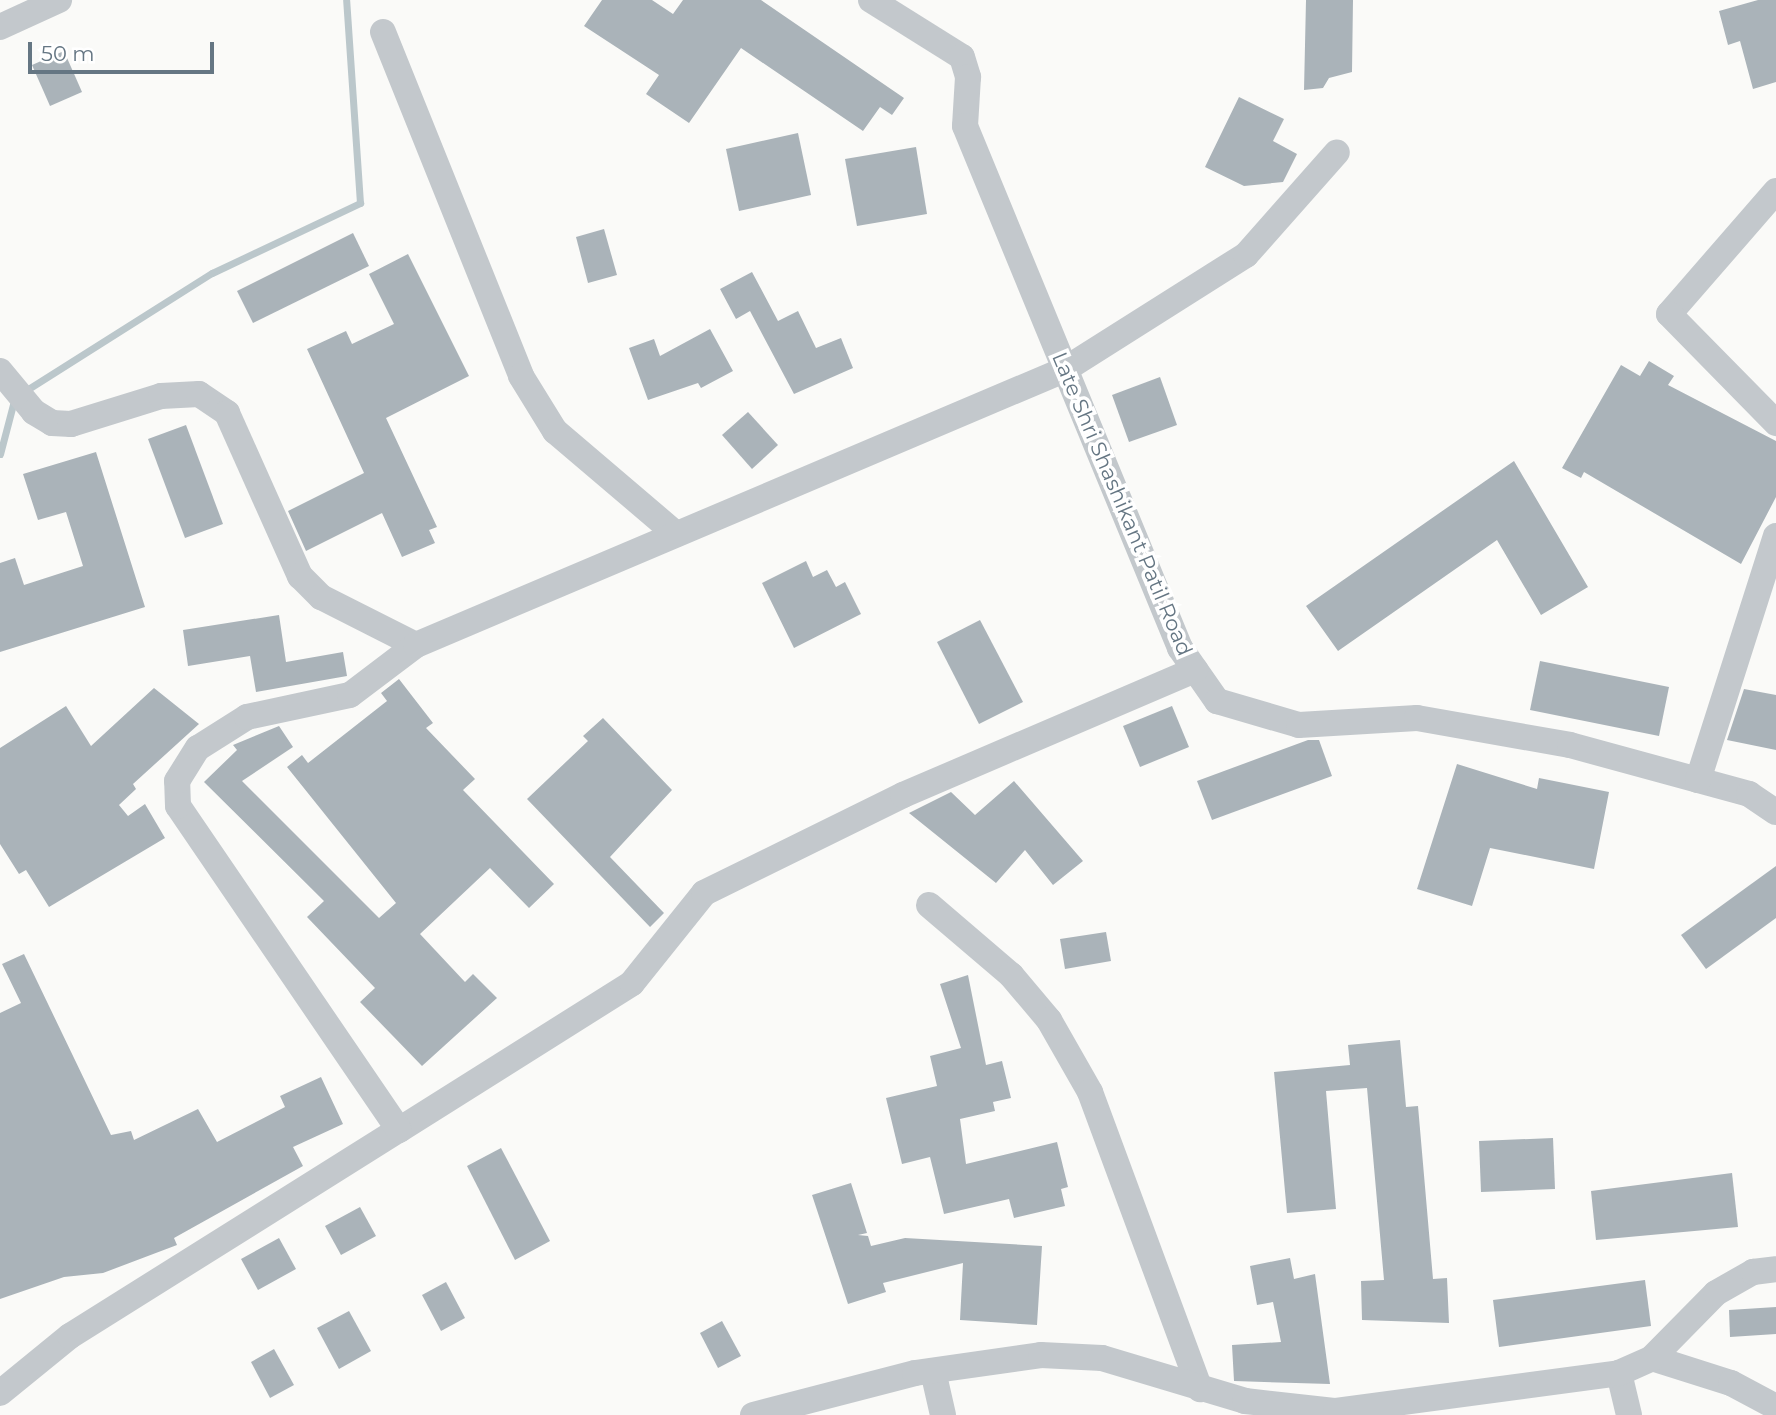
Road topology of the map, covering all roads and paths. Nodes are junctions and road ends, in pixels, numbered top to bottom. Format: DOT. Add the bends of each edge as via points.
graph roads {
  1 [pos="59,0"];
  2 [pos="871,0"];
  3 [pos="0,27"];
  4 [pos="383,32"];
  5 [pos="1336,152"];
  6 [pos="1776,191"];
  7 [pos="1064,370"];
  8 [pos="0,371"];
  9 [pos="1776,423"];
  10 [pos="676,534"];
  11 [pos="1776,536"];
  12 [pos="416,645"];
  13 [pos="1195,670"];
  14 [pos="1698,780"];
  15 [pos="1776,812"];
  16 [pos="929,905"];
  17 [pos="399,1130"];
  18 [pos="1776,1269"];
  19 [pos="1652,1358"];
  20 [pos="933,1371"];
  21 [pos="1619,1373"];
  22 [pos="1731,1383"];
  23 [pos="1199,1389"];
  24 [pos="0,1393"];
  25 [pos="1776,1407"];
  26 [pos="753,1415"];
  27 [pos="943,1415"];
  28 [pos="1629,1415"];
  29 [pos="1749,1415"];
  1 -- 3 [label="street"];
  2 -- 7 [label="street, Late Shri Shashikant Patil Road" via="962,57 968,77 965,126"];
  4 -- 10 [label="street" via="521,376 555,430"];
  5 -- 7 [label="street" via="1246,255"];
  6 -- 9 [label="street" via="1669,314"];
  7 -- 10 [label="street"];
  7 -- 13 [label="street, Late Shri Shashikant Patil Road" via="1180,648"];
  8 -- 12 [label="street" via="34,412 52,423 71,424 161,396 199,394 228,413 300,576 321,597"];
  10 -- 12 [label="street"];
  11 -- 14 [label="street"];
  12 -- 17 [label="street" via="350,695 247,717 198,748 177,782 178,806"];
  13 -- 14 [label="street, Late Shri Shashikant Patil Road" via="1217,701 1299,725 1417,718 1570,745"];
  13 -- 17 [label="street" via="903,795 704,893 632,983"];
  14 -- 15 [label="street, Late Shri Shashikant Patil Road" via="1749,794"];
  16 -- 23 [label="street" via="1011,975 1049,1020 1090,1091"];
  17 -- 24 [label="street" via="70,1336"];
  18 -- 19 [label="street" via="1753,1272 1716,1293"];
  19 -- 21 [label="street"];
  19 -- 22 [label="street"];
  20 -- 23 [label="street" via="1041,1355 1102,1358"];
  20 -- 26 [label="street"];
  20 -- 27 [label="street"];
  21 -- 23 [label="street" via="1336,1411"];
  21 -- 28 [label="street"];
  22 -- 25 [label="street"];
  22 -- 29 [label="street"];
}
